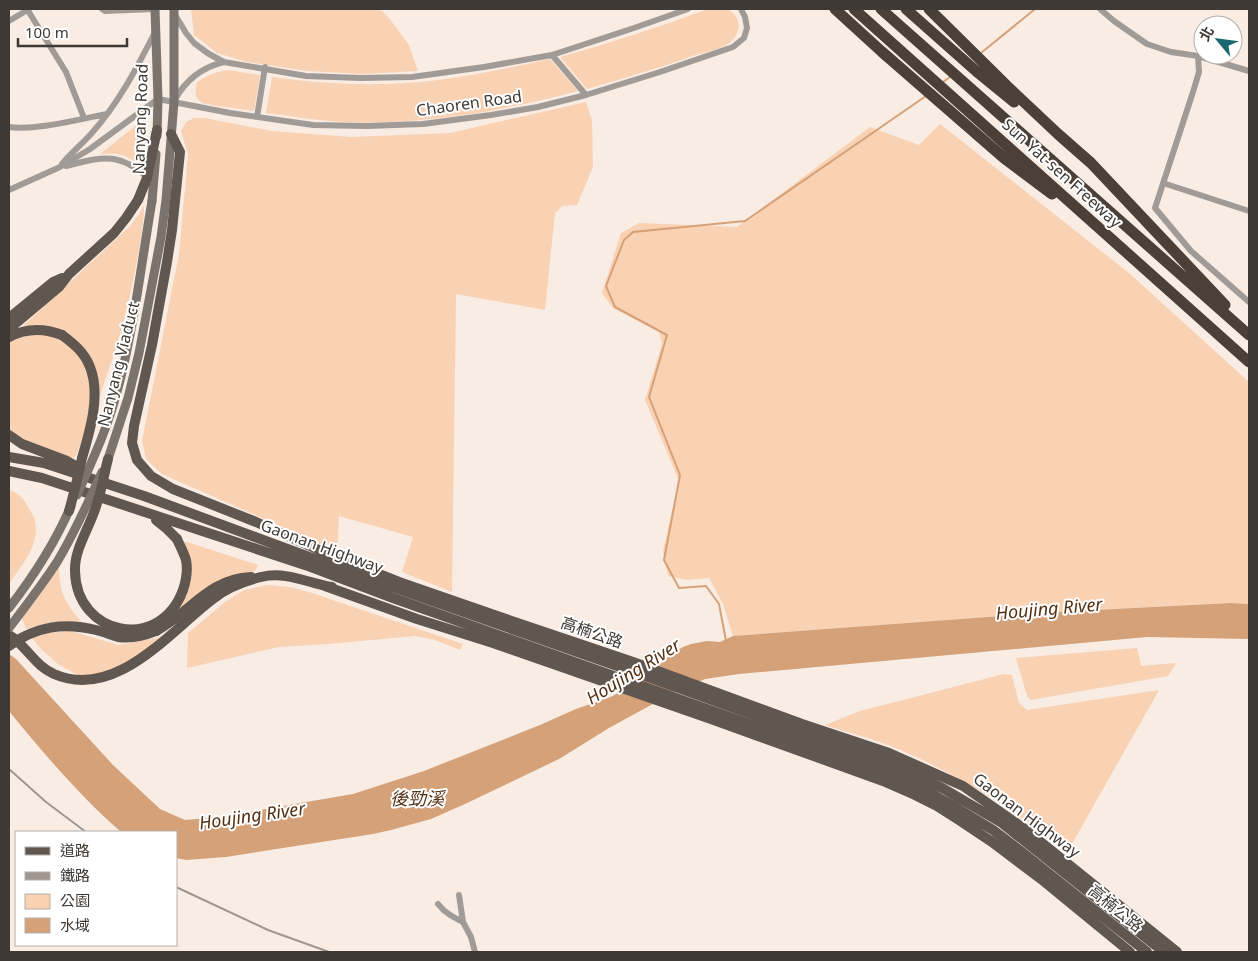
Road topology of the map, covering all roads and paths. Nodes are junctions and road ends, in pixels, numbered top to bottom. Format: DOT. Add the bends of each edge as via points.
graph roads {
  1 [pos="28,9"];
  2 [pos="155,9"];
  3 [pos="688,9"];
  4 [pos="741,9"];
  5 [pos="827,9"];
  6 [pos="835,9"];
  7 [pos="854,9"];
  8 [pos="881,9"];
  9 [pos="906,9"];
  10 [pos="929,9"];
  11 [pos="1100,9"];
  12 [pos="104,10"];
  13 [pos="174,11"];
  14 [pos="9,21"];
  15 [pos="156,29"];
  16 [pos="881,51"];
  17 [pos="552,55"];
  18 [pos="1193,55"];
  19 [pos="224,62"];
  20 [pos="1199,65"];
  21 [pos="1229,65"];
  22 [pos="265,68"];
  23 [pos="1249,71"];
  24 [pos="586,95"];
  25 [pos="158,99"];
  26 [pos="174,102"];
  27 [pos="107,114"];
  28 [pos="257,117"];
  29 [pos="84,118"];
  30 [pos="9,127"];
  31 [pos="157,130"];
  32 [pos="171,134"];
  33 [pos="1058,134"];
  34 [pos="60,167"];
  35 [pos="150,181"];
  36 [pos="1163,183"];
  37 [pos="9,190"];
  38 [pos="166,200"];
  39 [pos="152,201"];
  40 [pos="1249,211"];
  41 [pos="1116,242"];
  42 [pos="70,274"];
  43 [pos="1249,302"];
  44 [pos="9,318"];
  45 [pos="9,330"];
  46 [pos="1249,330"];
  47 [pos="1249,335"];
  48 [pos="9,337"];
  49 [pos="1249,362"];
  50 [pos="9,435"];
  51 [pos="9,457"];
  52 [pos="108,459"];
  53 [pos="9,471"];
  54 [pos="106,483"];
  55 [pos="69,511"];
  56 [pos="149,515"];
  57 [pos="349,567"];
  58 [pos="330,574"];
  59 [pos="262,577"];
  60 [pos="325,586"];
  61 [pos="396,589"];
  62 [pos="359,592"];
  63 [pos="9,608"];
  64 [pos="388,609"];
  65 [pos="9,628"];
  66 [pos="9,635"];
  67 [pos="9,646"];
  68 [pos="623,668"];
  69 [pos="694,689"];
  70 [pos="459,895"];
  71 [pos="438,904"];
  72 [pos="463,922"];
  73 [pos="476,952"];
  74 [pos="1130,952"];
  75 [pos="1147,952"];
  76 [pos="1164,952"];
  77 [pos="1177,952"];
  1 -- 14 [label="street"];
  1 -- 29 [label="street" via="66,72"];
  2 -- 12 [label="street"];
  2 -- 15 [label="street, Nanyang Road"];
  3 -- 17 [label="street, Chaoren Road"];
  4 -- 24 [label="street, Chaoren Road" via="747,28 744,38 733,47"];
  5 -- 16 [label="highway"];
  6 -- 16 [label="highway"];
  7 -- 41 [label="highway, Sun Yat-sen Freeway"];
  8 -- 47 [label="highway, Sun Yat-sen Freeway"];
  9 -- 33 [label="highway" via="967,64"];
  10 -- 33 [label="highway"];
  11 -- 18 [label="street" via="1148,44"];
  13 -- 19 [label="street, Chaoren Road" via="194,43"];
  13 -- 26 [label="street, Nanyang Road"];
  15 -- 25 [label="street, Nanyang Road"];
  15 -- 27 [label="street"];
  16 -- 41 [label="highway" via="1004,158"];
  17 -- 22 [label="street, Chaoren Road" via="412,77 306,76"];
  17 -- 24 [label="street"];
  19 -- 22 [label="street, Chaoren Road"];
  19 -- 26 [label="street" via="190,79"];
  20 -- 36 [label="street"];
  21 -- 23 [label="street"];
  22 -- 28 [label="street"];
  24 -- 28 [label="street, Chaoren Road" via="538,107 423,124 313,125"];
  25 -- 26 [label="street, Chaoren Road"];
  25 -- 31 [label="street, Nanyang Road"];
  25 -- 34 [label="street"];
  26 -- 28 [label="street, Chaoren Road"];
  26 -- 32 [label="street, Nanyang Road"];
  27 -- 29 [label="street"];
  27 -- 34 [label="street"];
  29 -- 30 [label="street" via="42,126"];
  31 -- 35 [label="main road"];
  32 -- 38 [label="street, Nanyang Road"];
  32 -- 57 [label="main road" via="180,152 172,230 134,426 132,443 137,460 151,476 173,490 256,522"];
  33 -- 46 [label="highway" via="1090,163"];
  34 -- 35 [label="street" via="112,158 126,163"];
  34 -- 37 [label="street"];
  35 -- 39 [label="street, Nanyang Road"];
  35 -- 42 [label="main road" via="114,233"];
  36 -- 40 [label="street"];
  36 -- 43 [label="street" via="1155,208 1191,251"];
  38 -- 52 [label="street, Nanyang Viaduct" via="139,353"];
  39 -- 55 [label="street, Nanyang Viaduct, bridge" via="117,393 98,447"];
  41 -- 49 [label="highway, Sun Yat-sen Freeway"];
  42 -- 44 [label="main road" via="53,282"];
  42 -- 45 [label="main road"];
  48 -- 55 [label="main road, bridge" via="19,332 41,330 62,335 79,348 90,366 94,404"];
  50 -- 54 [label="main road"];
  51 -- 54 [label="main road, Gaonan Highway" via="44,463"];
  52 -- 56 [label="main road, bridge" via="97,504 74,569 80,600 91,613 114,627 138,630 156,623 176,604 185,584 186,561 177,539"];
  52 -- 65 [label="street, Nanyang Viaduct, bridge" via="57,562"];
  53 -- 56 [label="main road, Gaonan Highway" via="42,478"];
  54 -- 57 [label="main road, Gaonan Highway"];
  55 -- 63 [label="street, Nanyang Viaduct, bridge" via="32,576"];
  56 -- 58 [label="main road, Gaonan Highway"];
  57 -- 61 [label="main road, Gaonan Highway"];
  57 -- 61 [label="main road"];
  58 -- 61 [label="main road, 高楠公路"];
  58 -- 62 [label="main road"];
  59 -- 60 [label="main road" via="294,577"];
  59 -- 66 [label="main road" via="214,598 141,658 99,678 71,679 56,674 35,661"];
  59 -- 67 [label="main road, bridge" via="237,578 219,585 169,623 141,636 129,638 80,627 48,627"];
  60 -- 62 [label="main road"];
  60 -- 64 [label="main road"];
  61 -- 62 [label="main road"];
  61 -- 68 [label="main road, Gaonan Highway"];
  61 -- 69 [label="main road, 高楠公路" via="633,662"];
  61 -- 75 [label="main road, Gaonan Highway" via="613,676 917,786 993,830"];
  62 -- 64 [label="main road"];
  64 -- 74 [label="main road" via="669,705 915,795 992,842"];
  68 -- 69 [label="main road, 高楠公路"];
  69 -- 76 [label="main road, Gaonan Highway" via="887,763 944,789 1002,823"];
  69 -- 77 [label="main road, Gaonan Highway" via="889,753 963,786 1022,828"];
  70 -- 72 [label="street"];
  71 -- 72 [label="street"];
  72 -- 73 [label="street"];
}
